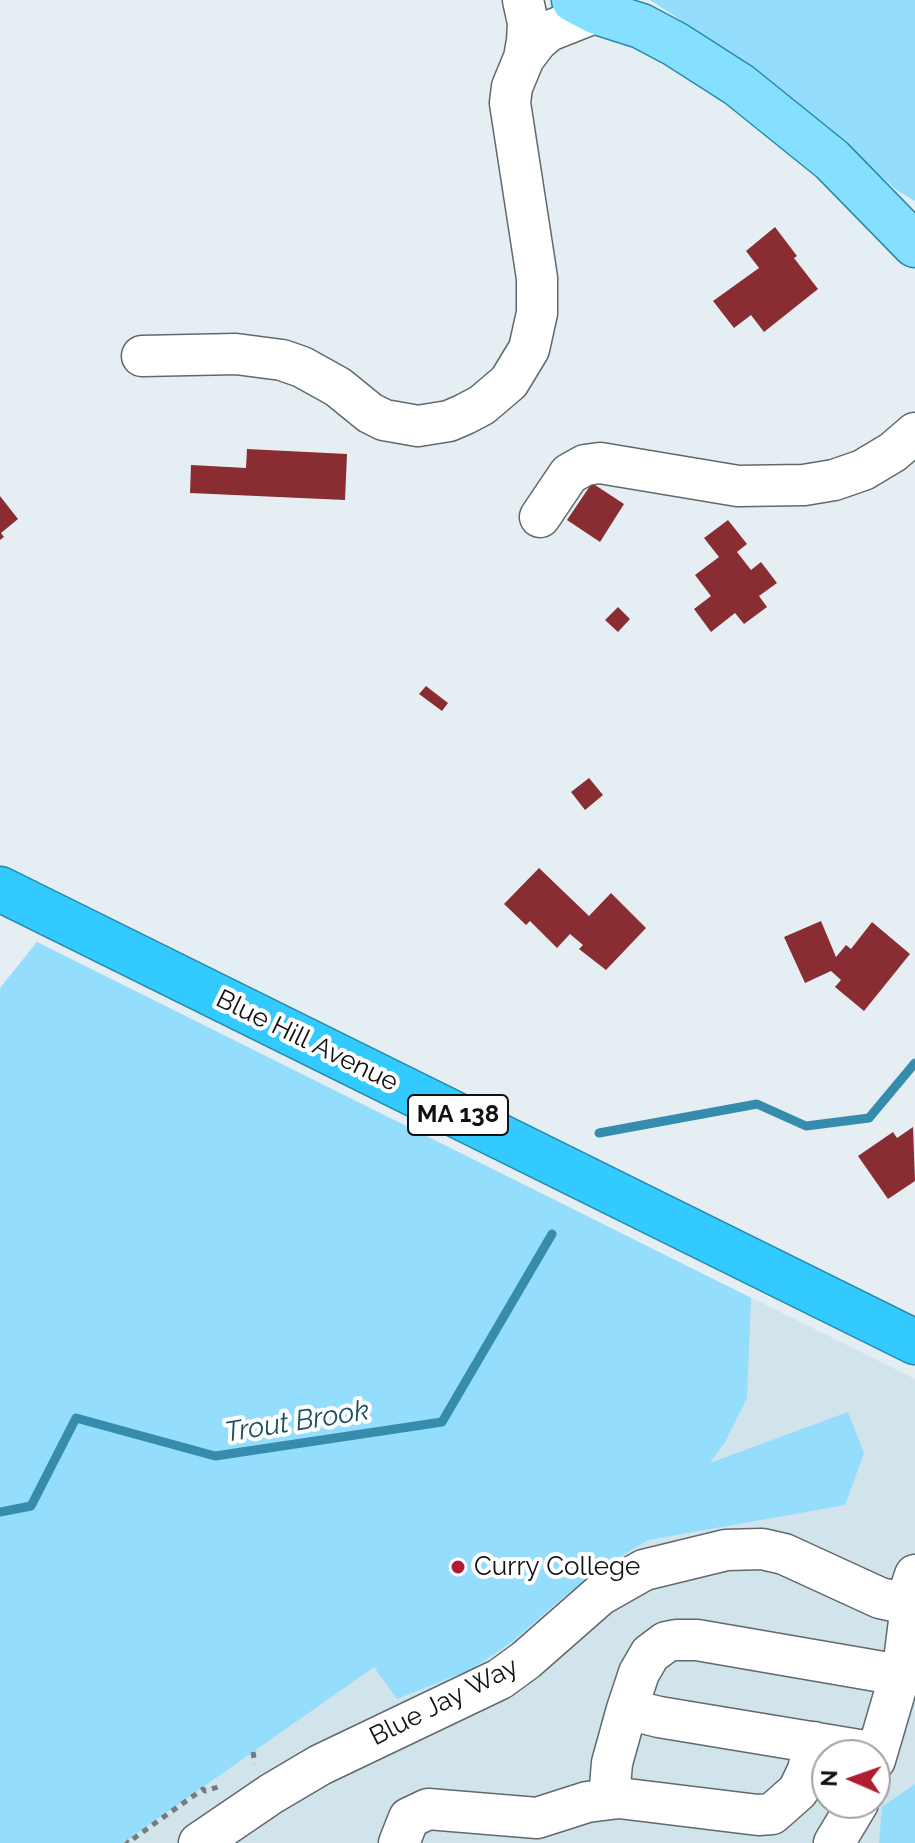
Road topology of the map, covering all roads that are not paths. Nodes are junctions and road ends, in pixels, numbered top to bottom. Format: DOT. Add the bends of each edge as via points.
graph roads {
  1 [pos="523,0"];
  2 [pos="586,6"];
  3 [pos="524,58"];
  4 [pos="915,245"];
  5 [pos="142,356"];
  6 [pos="915,433"];
  7 [pos="540,517"];
  8 [pos="0,889"];
  9 [pos="915,1342"];
  10 [pos="914,1595"];
  11 [pos="900,1675"];
  12 [pos="627,1709"];
  13 [pos="881,1739"];
  14 [pos="811,1742"];
  15 [pos="811,1756"];
  16 [pos="609,1798"];
  17 [pos="848,1819"];
  18 [pos="199,1843"];
  19 [pos="399,1843"];
  20 [pos="834,1843"];
  1 -- 3 [label="lane" via="528,23"];
  2 -- 3 [label="lane" via="537,41"];
  2 -- 4 [label="main road" via="675,44 760,100 832,160"];
  3 -- 5 [label="lane" via="510,103 537,278 537,313 529,349 509,382 482,405 449,421 418,426 384,420 320,376 282,360 236,354"];
  6 -- 7 [label="lane" via="863,470 804,485 738,486 600,463 585,465 569,474"];
  8 -- 9 [label="highway, Blue Hill Avenue / MA 138"];
  10 -- 11 [label="lane"];
  10 -- 18 [label="lane, Blue Jay Way" via="880,1598 762,1549 726,1550 644,1570 600,1595 500,1679 320,1765"];
  11 -- 12 [label="lane" via="676,1640 650,1654"];
  11 -- 13 [label="lane"];
  12 -- 14 [label="lane"];
  12 -- 16 [label="lane"];
  15 -- 16 [label="lane" via="798,1791 772,1814"];
  16 -- 19 [label="lane" via="537,1818 421,1810 405,1824"];
  17 -- 20 [label="lane"];
}
